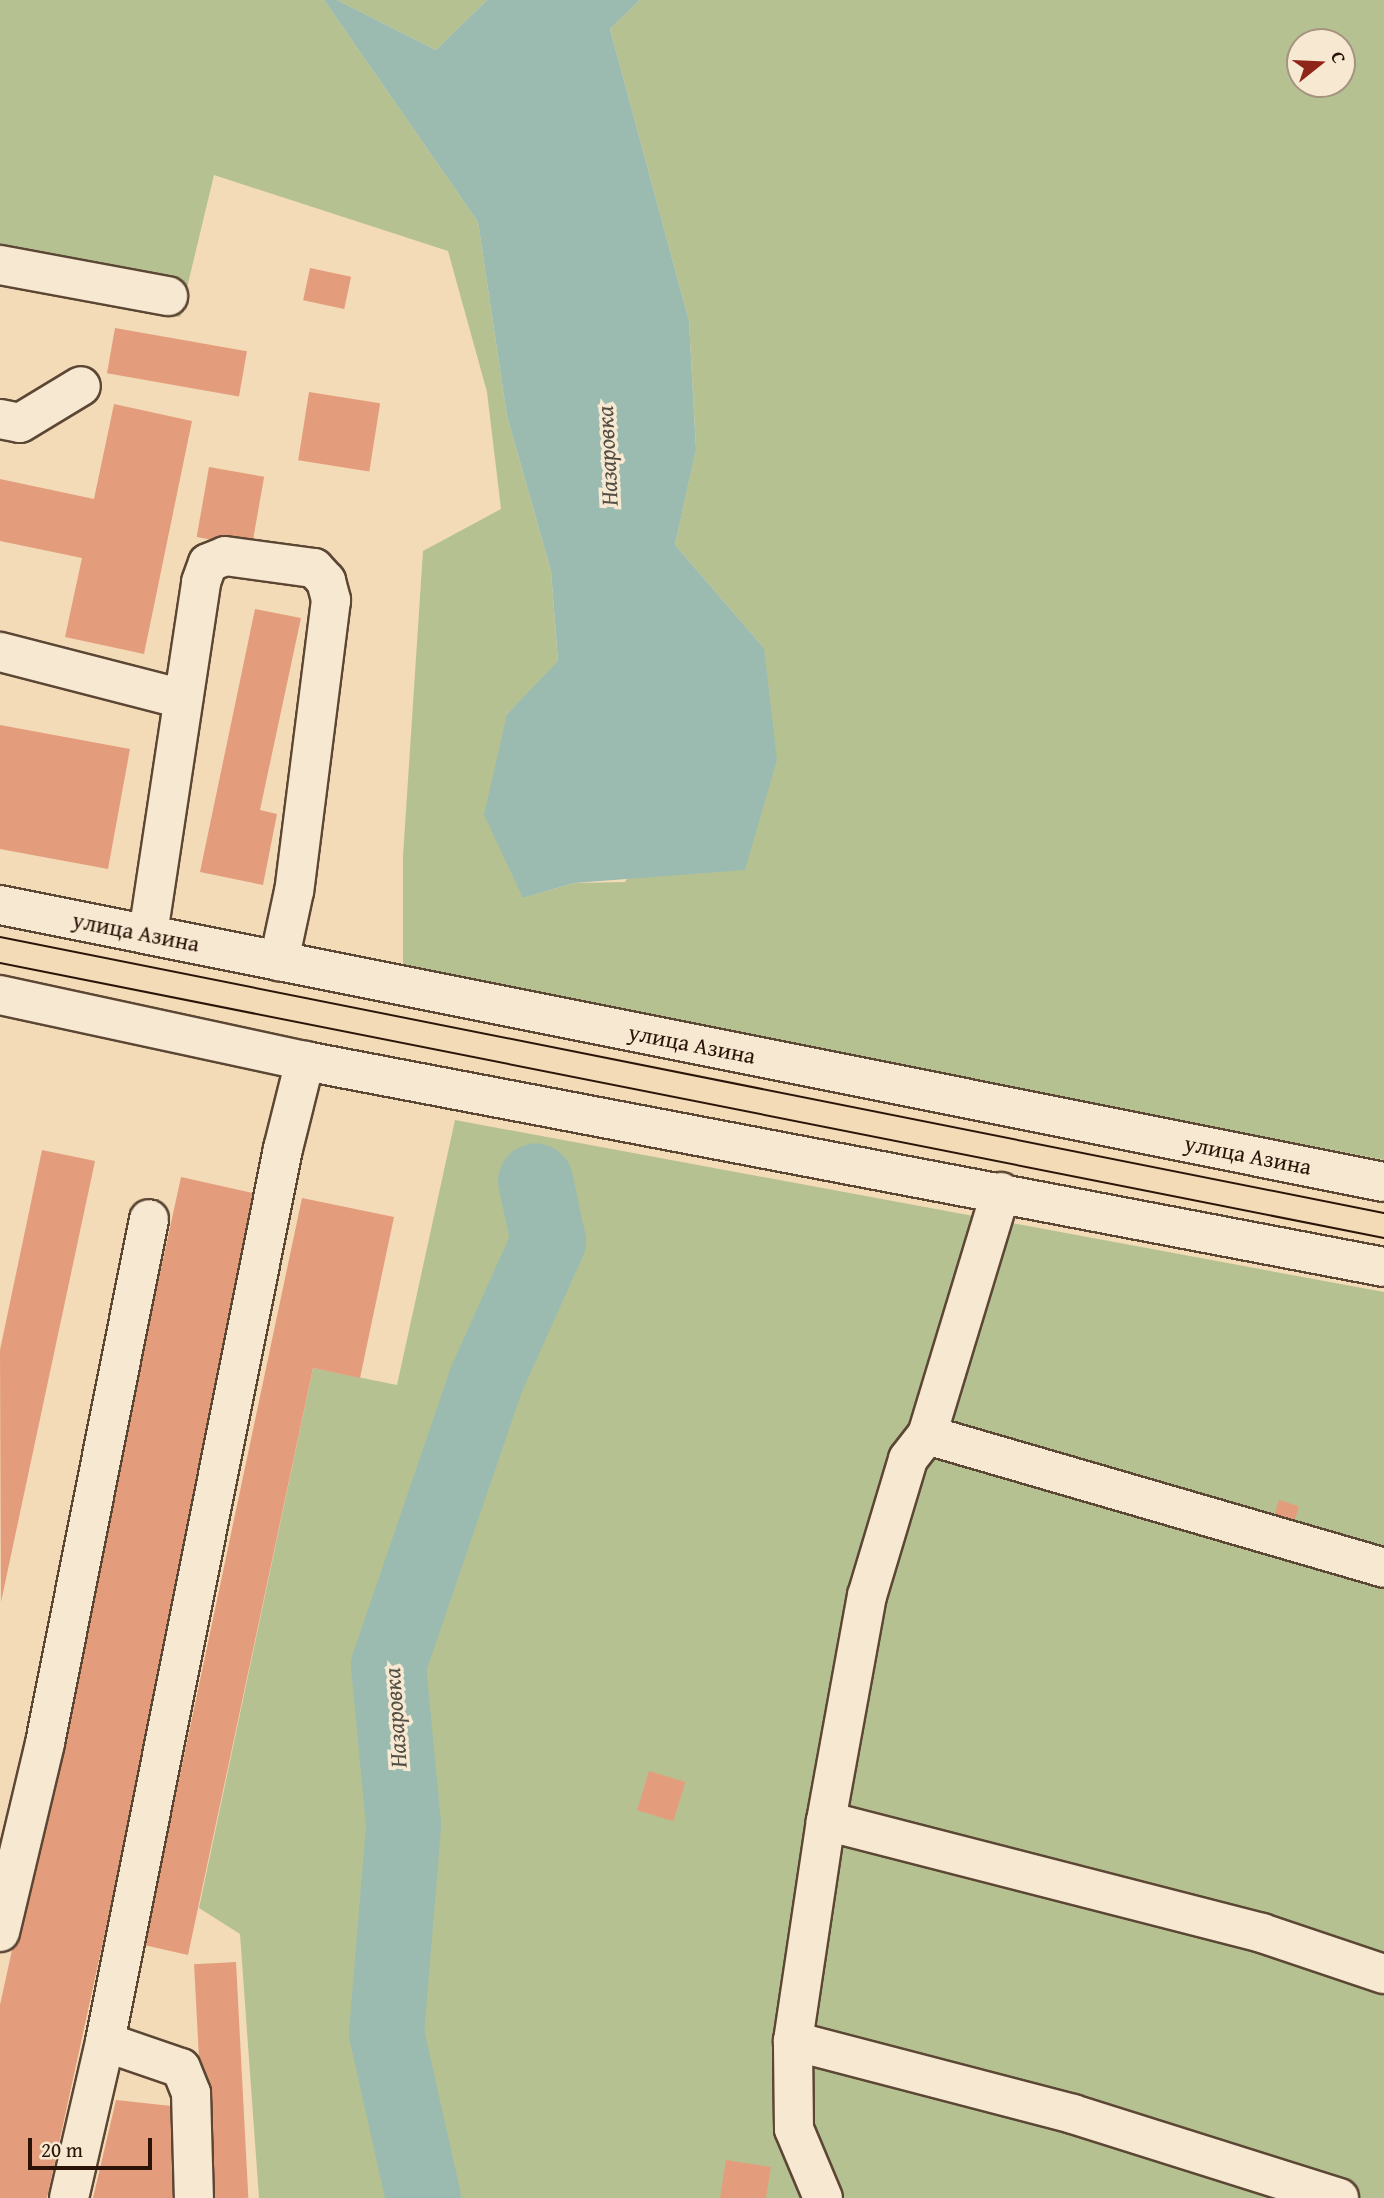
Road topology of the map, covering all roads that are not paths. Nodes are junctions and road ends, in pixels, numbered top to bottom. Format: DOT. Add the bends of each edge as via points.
graph roads {
  1 [pos="0,265"];
  2 [pos="168,296"];
  3 [pos="81,386"];
  4 [pos="0,419"];
  5 [pos="0,652"];
  6 [pos="183,699"];
  7 [pos="0,905"];
  8 [pos="148,934"];
  9 [pos="279,961"];
  10 [pos="0,996"];
  11 [pos="305,1061"];
  12 [pos="1384,1182"];
  13 [pos="1001,1192"];
  14 [pos="149,1219"];
  15 [pos="1384,1267"];
  16 [pos="927,1435"];
  17 [pos="1384,1567"];
  18 [pos="826,1821"];
  19 [pos="0,1932"];
  20 [pos="1384,1974"];
  21 [pos="793,2041"];
  22 [pos="105,2042"];
  23 [pos="69,2198"];
  24 [pos="194,2198"];
  25 [pos="823,2198"];
  26 [pos="1339,2198"];
  1 -- 2 [label="street"];
  3 -- 4 [label="street" via="19,423"];
  5 -- 6 [label="street"];
  6 -- 8 [label="street"];
  6 -- 9 [label="street" via="208,563 225,556 314,568 326,581 331,600 295,891"];
  7 -- 8 [label="street, улица Азина"];
  8 -- 9 [label="street, улица Азина"];
  9 -- 12 [label="street, улица Азина"];
  10 -- 11 [label="street"];
  11 -- 13 [label="street"];
  11 -- 22 [label="street" via="280,1162"];
  13 -- 15 [label="street"];
  13 -- 16 [label="street"];
  14 -- 19 [label="street" via="45,1743"];
  16 -- 17 [label="street"];
  16 -- 18 [label="street" via="908,1459 867,1596"];
  18 -- 20 [label="street" via="1262,1933"];
  18 -- 21 [label="street"];
  21 -- 25 [label="street" via="794,2129"];
  21 -- 26 [label="street" via="1073,2114"];
  22 -- 23 [label="street"];
  22 -- 24 [label="street" via="181,2068 191,2093"];
}
